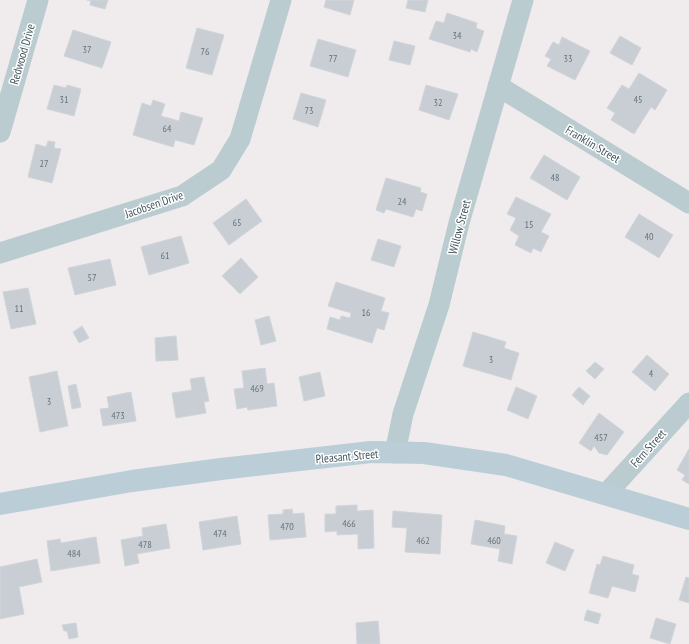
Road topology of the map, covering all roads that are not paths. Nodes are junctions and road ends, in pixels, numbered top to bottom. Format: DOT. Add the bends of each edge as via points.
graph roads {
  1 [pos="38,0"];
  2 [pos="281,0"];
  3 [pos="523,0"];
  4 [pos="498,86"];
  5 [pos="0,132"];
  6 [pos="689,203"];
  7 [pos="0,253"];
  8 [pos="689,403"];
  9 [pos="394,453"];
  10 [pos="606,494"];
  11 [pos="0,504"];
  12 [pos="689,519"];
  1 -- 5 [label="street, Redwood Drive"];
  2 -- 7 [label="street, Jacobsen Drive" via="240,139 221,170 182,196"];
  3 -- 4 [label="street, Willow Street"];
  4 -- 6 [label="street, Franklin Street"];
  4 -- 9 [label="street, Willow Street" via="459,223 439,305 403,414"];
  8 -- 10 [label="street, Fern Street"];
  9 -- 10 [label="street, Pleasant Street" via="506,464"];
  9 -- 11 [label="street, Pleasant Street" via="371,452 221,469 132,481"];
  10 -- 12 [label="street, Pleasant Street"];
}
